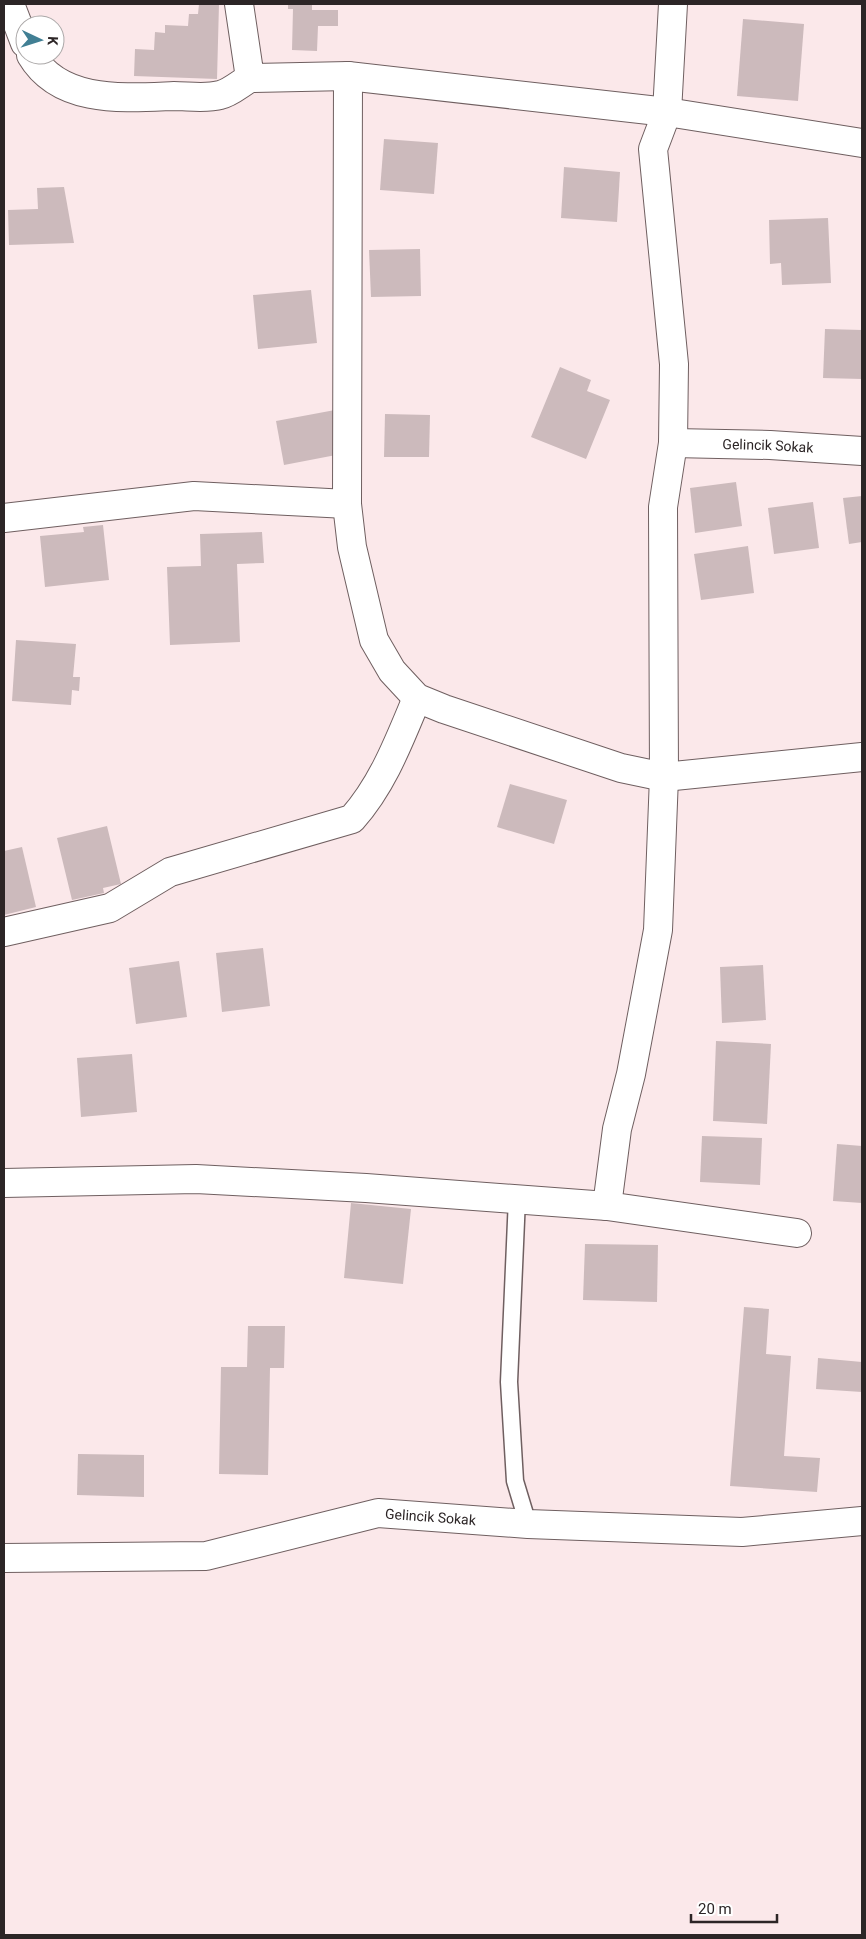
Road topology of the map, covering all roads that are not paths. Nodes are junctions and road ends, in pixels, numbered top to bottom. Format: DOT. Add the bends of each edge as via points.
graph roads {
  1 [pos="10,4"];
  2 [pos="239,4"];
  3 [pos="673,4"];
  4 [pos="15,17"];
  5 [pos="37,65"];
  6 [pos="348,76"];
  7 [pos="250,78"];
  8 [pos="666,112"];
  9 [pos="862,143"];
  10 [pos="673,443"];
  11 [pos="862,451"];
  12 [pos="347,504"];
  13 [pos="4,518"];
  14 [pos="417,698"];
  15 [pos="862,757"];
  16 [pos="664,777"];
  17 [pos="4,932"];
  18 [pos="4,1183"];
  19 [pos="517,1198"];
  20 [pos="607,1206"];
  21 [pos="797,1233"];
  22 [pos="862,1521"];
  23 [pos="528,1524"];
  24 [pos="4,1558"];
  1 -- 4 [label="street"];
  2 -- 7 [label="street"];
  3 -- 8 [label="street"];
  5 -- 7 [label="street" via="50,79 72,90 134,98 221,95"];
  6 -- 7 [label="street"];
  6 -- 8 [label="street"];
  6 -- 12 [label="street"];
  8 -- 9 [label="street"];
  8 -- 10 [label="street" via="653,149 671,316"];
  10 -- 11 [label="street, Gelincik Sokak"];
  10 -- 16 [label="street" via="663,507"];
  12 -- 13 [label="street" via="194,496"];
  12 -- 14 [label="street" via="352,546 374,640 392,671"];
  14 -- 16 [label="street" via="621,768"];
  14 -- 17 [label="street" via="370,799 352,819 170,872 110,908"];
  15 -- 16 [label="street"];
  16 -- 20 [label="street" via="658,930 631,1074 617,1129"];
  18 -- 19 [label="street" via="196,1179"];
  19 -- 20 [label="street"];
  19 -- 23 [label="lane" via="509,1382 515,1481"];
  20 -- 21 [label="street"];
  22 -- 23 [label="street, Gelincik Sokak" via="742,1532"];
  23 -- 24 [label="street, Gelincik Sokak" via="378,1514 206,1556"];
}
